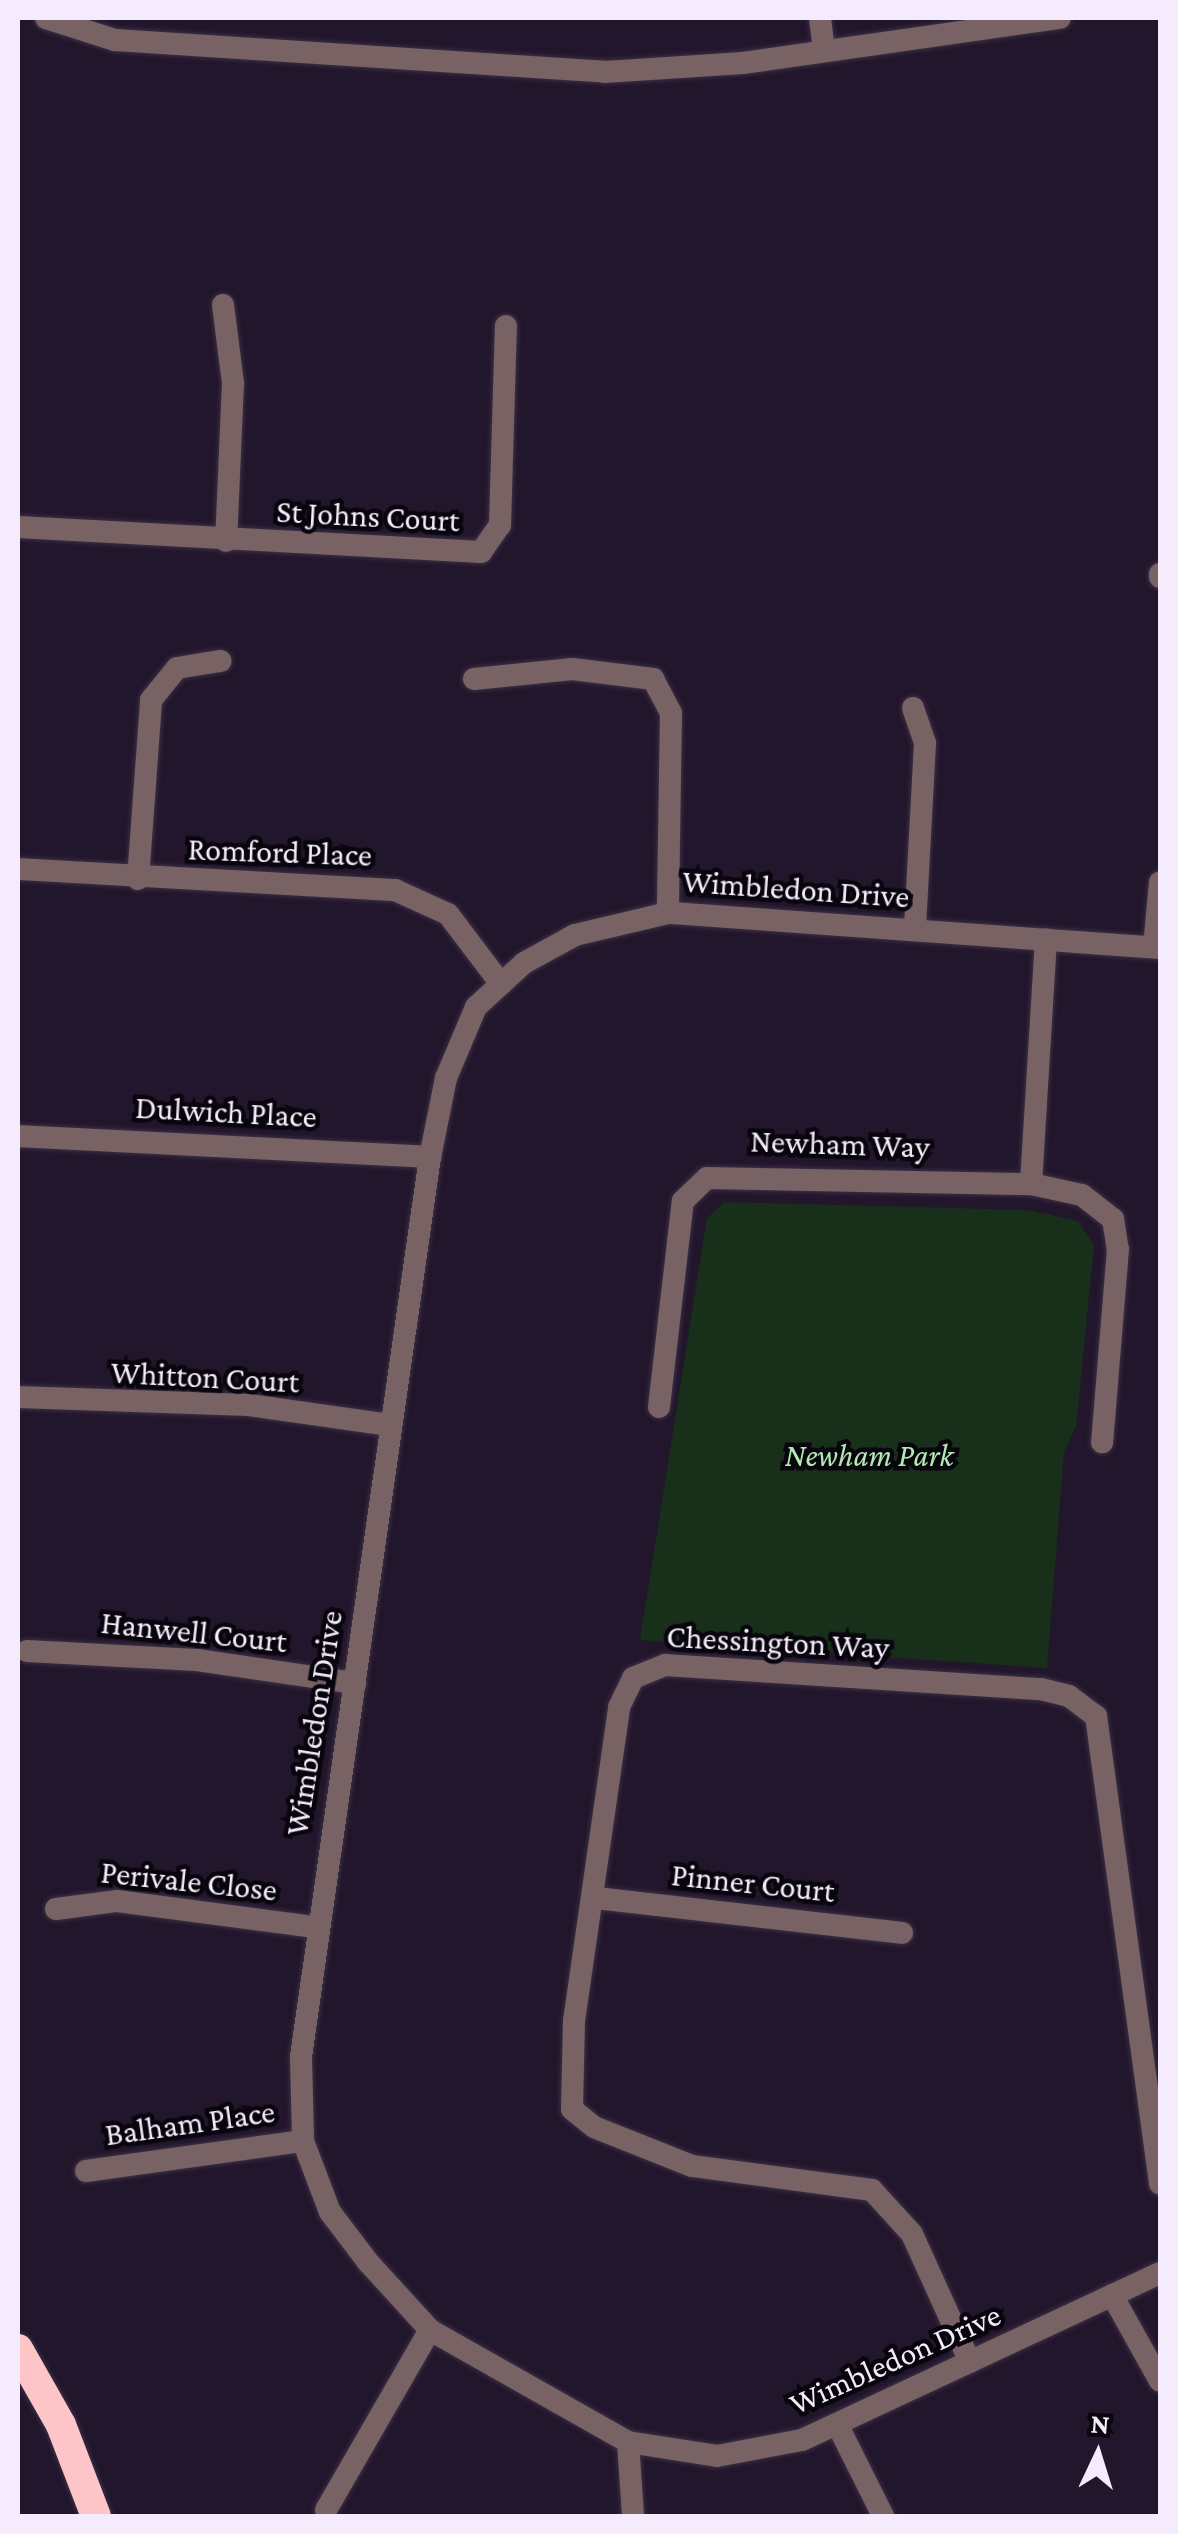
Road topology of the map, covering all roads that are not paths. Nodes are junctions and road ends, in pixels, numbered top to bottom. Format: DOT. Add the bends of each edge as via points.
graph roads {
  1 [pos="46,18"];
  2 [pos="820,18"];
  3 [pos="1060,18"];
  4 [pos="824,51"];
  5 [pos="223,305"];
  6 [pos="506,326"];
  7 [pos="18,528"];
  8 [pos="226,541"];
  9 [pos="220,661"];
  10 [pos="474,679"];
  11 [pos="913,708"];
  12 [pos="18,868"];
  13 [pos="138,879"];
  14 [pos="1160,882"];
  15 [pos="668,913"];
  16 [pos="915,930"];
  17 [pos="1046,939"];
  18 [pos="1157,947"];
  19 [pos="500,984"];
  20 [pos="18,1136"];
  21 [pos="430,1157"];
  22 [pos="1031,1184"];
  23 [pos="18,1398"];
  24 [pos="659,1407"];
  25 [pos="390,1425"];
  26 [pos="1102,1442"];
  27 [pos="27,1651"];
  28 [pos="355,1683"];
  29 [pos="596,1898"];
  30 [pos="56,1909"];
  31 [pos="316,1927"];
  32 [pos="902,1933"];
  33 [pos="303,2141"];
  34 [pos="86,2170"];
  35 [pos="1160,2184"];
  36 [pos="1160,2273"];
  37 [pos="1112,2296"];
  38 [pos="430,2330"];
  39 [pos="18,2349"];
  40 [pos="970,2362"];
  41 [pos="1160,2381"];
  42 [pos="837,2424"];
  43 [pos="628,2442"];
  44 [pos="82,2480"];
  45 [pos="326,2510"];
  46 [pos="84,2516"];
  47 [pos="96,2516"];
  48 [pos="633,2516"];
  49 [pos="883,2516"];
  1 -- 4 [label="street" via="114,40 604,72"];
  2 -- 4 [label="street"];
  3 -- 4 [label="street"];
  5 -- 8 [label="street" via="234,383"];
  6 -- 8 [label="street, St Johns Court" via="500,526 488,547 465,556"];
  7 -- 8 [label="street, St Johns Court"];
  9 -- 13 [label="street" via="178,668 151,700"];
  10 -- 15 [label="street" via="572,669 653,680 670,713"];
  11 -- 16 [label="street" via="925,744"];
  12 -- 13 [label="street, Romford Place"];
  13 -- 19 [label="street, Romford Place" via="395,890 448,914"];
  14 -- 18 [label="street"];
  15 -- 16 [label="street, Wimbledon Drive"];
  15 -- 19 [label="street, Wimbledon Drive" via="575,934"];
  16 -- 17 [label="street, Wimbledon Drive"];
  17 -- 18 [label="street, Wimbledon Drive"];
  17 -- 22 [label="street"];
  19 -- 21 [label="street, Wimbledon Drive" via="476,1007 446,1078"];
  20 -- 21 [label="street, Dulwich Place"];
  21 -- 25 [label="street, Wimbledon Drive"];
  22 -- 24 [label="street, Newham Way" via="707,1178 683,1201"];
  22 -- 26 [label="street, Newham Way" via="1082,1194 1113,1219 1118,1249"];
  23 -- 25 [label="street, Whitton Court" via="237,1404"];
  25 -- 28 [label="street, Wimbledon Drive"];
  27 -- 28 [label="street, Hanwell Court" via="197,1660"];
  28 -- 31 [label="street, Wimbledon Drive"];
  29 -- 32 [label="street, Pinner Court"];
  29 -- 35 [label="street, Chessington Way" via="619,1707 633,1678 651,1668 1069,1696 1096,1716 1106,1750 1142,2095"];
  29 -- 40 [label="street, Chessington Way" via="574,2021 572,2108 594,2126 692,2166 872,2190 912,2234"];
  30 -- 31 [label="street, Perivale Close" via="117,1901"];
  31 -- 33 [label="street, Wimbledon Drive" via="301,2057"];
  33 -- 34 [label="street, Balham Place"];
  33 -- 38 [label="street, Wimbledon Drive" via="330,2212"];
  36 -- 37 [label="street, Wimbledon Drive"];
  37 -- 40 [label="street, Wimbledon Drive"];
  37 -- 41 [label="street"];
  38 -- 43 [label="street, Wimbledon Drive"];
  38 -- 45 [label="street"];
  39 -- 44 [label="highway"];
  40 -- 42 [label="street, Wimbledon Drive"];
  42 -- 43 [label="street, Wimbledon Drive" via="802,2440 717,2456"];
  42 -- 49 [label="street"];
  43 -- 48 [label="street"];
  44 -- 46 [label="highway"];
  44 -- 47 [label="highway"];
}
